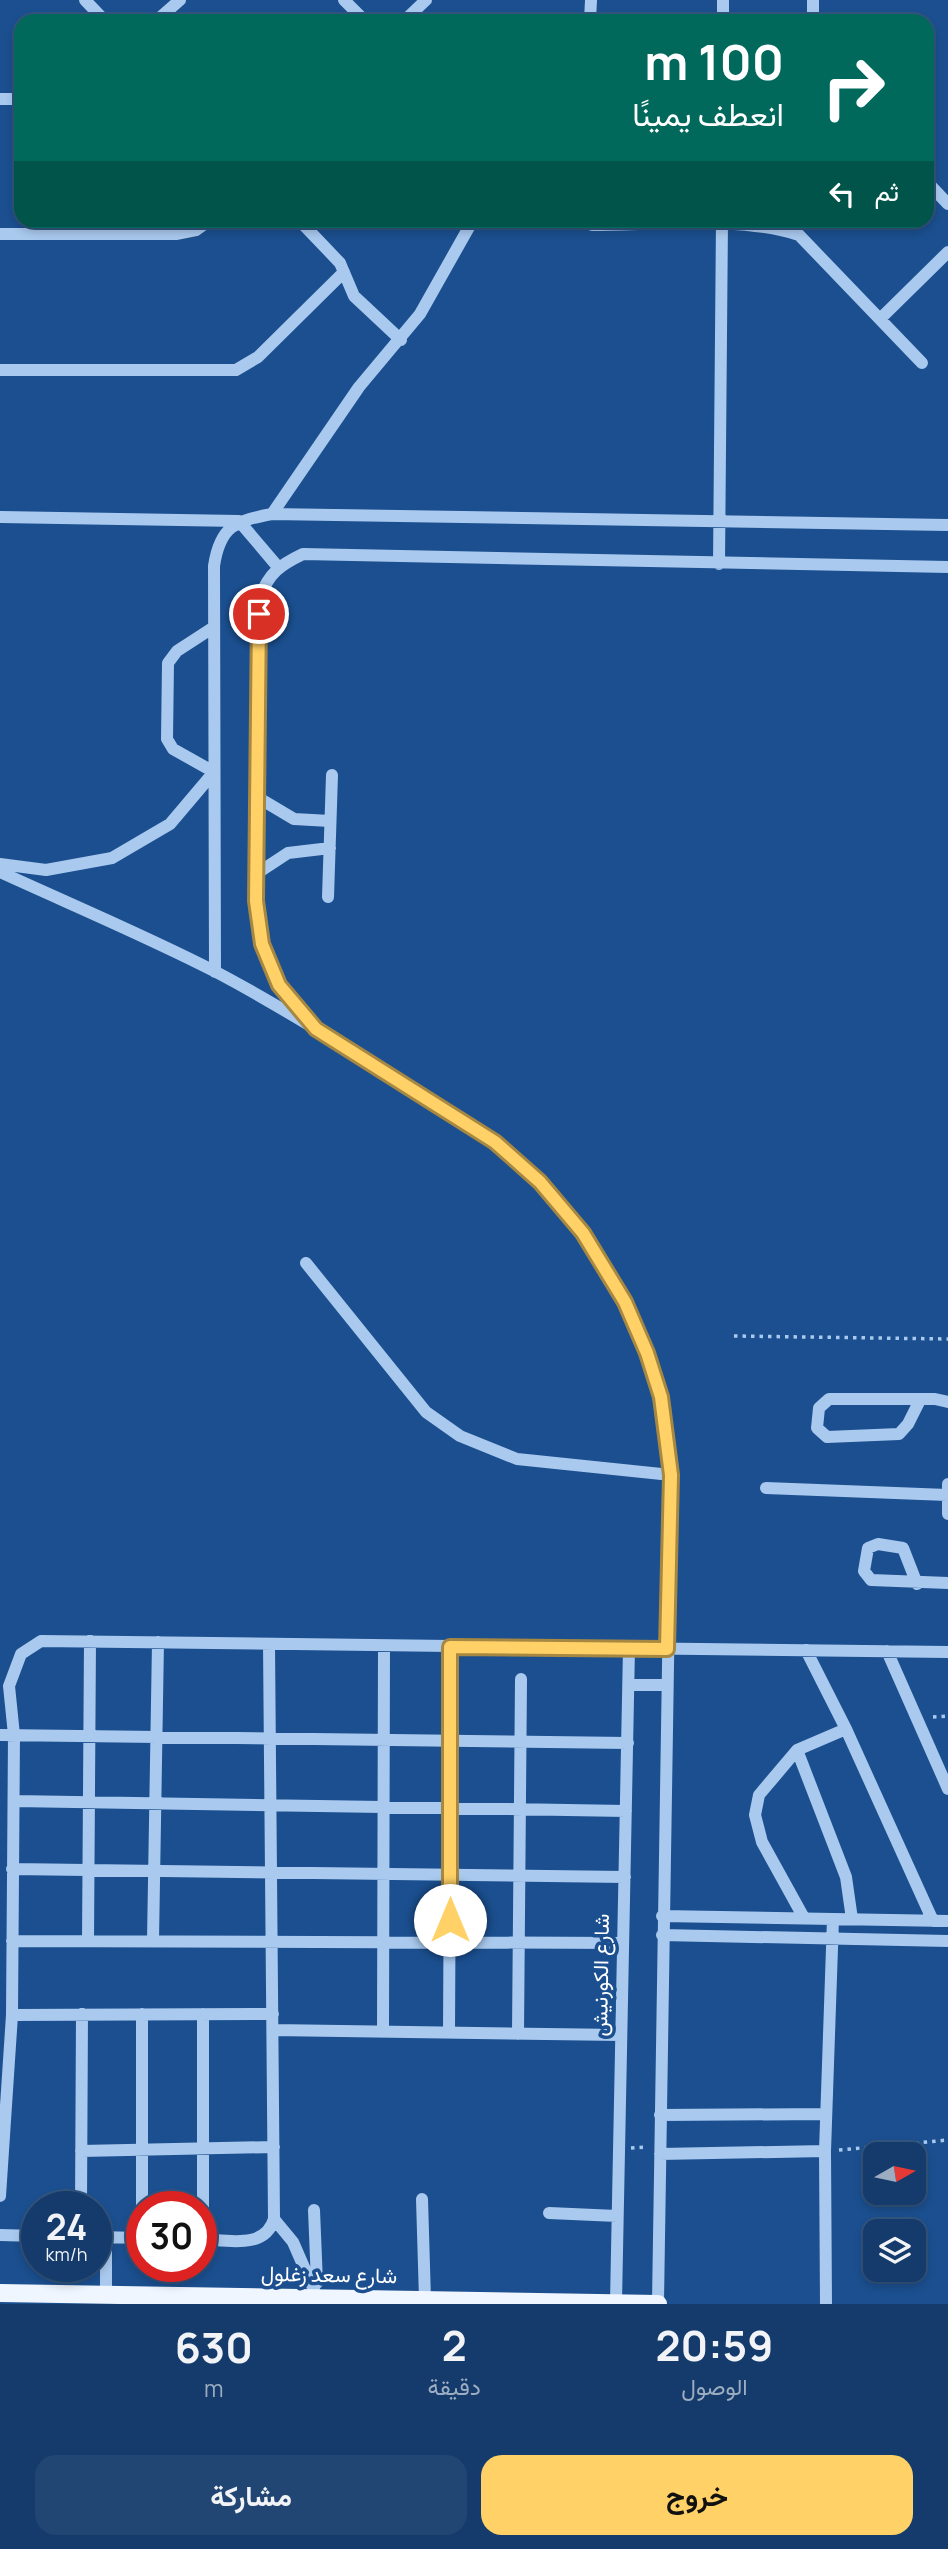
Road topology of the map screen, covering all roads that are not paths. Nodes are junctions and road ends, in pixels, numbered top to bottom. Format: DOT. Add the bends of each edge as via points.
graph roads {
  1 [pos="85,0"];
  2 [pos="180,0"];
  3 [pos="344,0"];
  4 [pos="426,0"];
  5 [pos="98,14"];
  6 [pos="164,14"];
  7 [pos="358,14"];
  8 [pos="411,14"];
  9 [pos="934,189"];
  10 [pos="948,204"];
  11 [pos="198,228"];
  12 [pos="307,228"];
  13 [pos="468,228"];
  14 [pos="722,228"];
  15 [pos="767,228"];
  16 [pos="0,234"];
  17 [pos="948,252"];
  18 [pos="344,272"];
  19 [pos="880,319"];
  20 [pos="401,340"];
  21 [pos="922,363"];
  22 [pos="0,370"];
  23 [pos="272,514"];
  24 [pos="0,517"];
  25 [pos="239,521"];
  26 [pos="719,521"];
  27 [pos="948,525"];
  28 [pos="719,564"];
  29 [pos="278,567"];
  30 [pos="948,567"];
  31 [pos="214,627"];
  32 [pos="214,772"];
  33 [pos="332,775"];
  34 [pos="257,797"];
  35 [pos="330,821"];
  36 [pos="330,848"];
  37 [pos="0,864"];
  38 [pos="0,872"];
  39 [pos="256,874"];
  40 [pos="328,897"];
  41 [pos="215,972"];
  42 [pos="316,1029"];
  43 [pos="306,1263"];
  44 [pos="920,1400"];
  45 [pos="948,1402"];
  46 [pos="671,1475"];
  47 [pos="766,1488"];
  48 [pos="948,1490"];
  49 [pos="948,1514"];
  50 [pos="948,1583"];
  51 [pos="917,1584"];
  52 [pos="90,1641"];
  53 [pos="158,1642"];
  54 [pos="269,1644"];
  55 [pos="384,1647"];
  56 [pos="450,1647"];
  57 [pos="629,1648"];
  58 [pos="667,1649"];
  59 [pos="806,1650"];
  60 [pos="887,1651"];
  61 [pos="948,1652"];
  62 [pos="521,1679"];
  63 [pos="629,1685"];
  64 [pos="667,1685"];
  65 [pos="846,1728"];
  66 [pos="0,1735"];
  67 [pos="14,1735"];
  68 [pos="89,1736"];
  69 [pos="156,1737"];
  70 [pos="270,1738"];
  71 [pos="384,1740"];
  72 [pos="450,1741"];
  73 [pos="520,1741"];
  74 [pos="628,1743"];
  75 [pos="797,1750"];
  76 [pos="948,1789"];
  77 [pos="14,1801"];
  78 [pos="89,1803"];
  79 [pos="155,1803"];
  80 [pos="271,1805"];
  81 [pos="384,1807"];
  82 [pos="450,1808"];
  83 [pos="520,1809"];
  84 [pos="626,1811"];
  85 [pos="7,1828"];
  86 [pos="12,1869"];
  87 [pos="89,1870"];
  88 [pos="153,1871"];
  89 [pos="272,1872"];
  90 [pos="384,1874"];
  91 [pos="450,1875"];
  92 [pos="519,1876"];
  93 [pos="625,1877"];
  94 [pos="6,1901"];
  95 [pos="662,1916"];
  96 [pos="804,1919"];
  97 [pos="833,1919"];
  98 [pos="852,1919"];
  99 [pos="933,1921"];
  100 [pos="948,1921"];
  101 [pos="662,1935"];
  102 [pos="832,1938"];
  103 [pos="12,1941"];
  104 [pos="88,1941"];
  105 [pos="153,1941"];
  106 [pos="948,1941"];
  107 [pos="272,1942"];
  108 [pos="384,1942"];
  109 [pos="449,1942"];
  110 [pos="519,1942"];
  111 [pos="623,1942"];
  112 [pos="82,2014"];
  113 [pos="142,2014"];
  114 [pos="203,2014"];
  115 [pos="273,2014"];
  116 [pos="12,2015"];
  117 [pos="273,2030"];
  118 [pos="383,2032"];
  119 [pos="449,2033"];
  120 [pos="518,2034"];
  121 [pos="621,2035"];
  122 [pos="827,2114"];
  123 [pos="660,2115"];
  124 [pos="274,2147"];
  125 [pos="203,2148"];
  126 [pos="142,2149"];
  127 [pos="660,2150"];
  128 [pos="81,2151"];
  129 [pos="825,2151"];
  130 [pos="80,2191"];
  131 [pos="142,2191"];
  132 [pos="203,2191"];
  133 [pos="0,2196"];
  134 [pos="422,2199"];
  135 [pos="314,2210"];
  136 [pos="548,2213"];
  137 [pos="617,2216"];
  138 [pos="274,2219"];
  139 [pos="0,2235"];
  140 [pos="21,2236"];
  141 [pos="217,2240"];
  142 [pos="105,2282"];
  143 [pos="0,2293"];
  144 [pos="106,2294"];
  145 [pos="317,2297"];
  146 [pos="425,2299"];
  147 [pos="616,2303"];
  148 [pos="658,2303"];
  149 [pos="826,2304"];
  1 -- 5 [label="street"];
  2 -- 6 [label="street"];
  3 -- 7 [label="street"];
  4 -- 8 [label="street"];
  9 -- 10 [label="street"];
  11 -- 16 [label="street" via="176,234"];
  12 -- 18 [label="street"];
  13 -- 20 [label="street"];
  14 -- 26 [label="street"];
  15 -- 19 [label="street" via="799,235"];
  17 -- 19 [label="street"];
  18 -- 20 [label="street" via="354,296"];
  18 -- 22 [label="street" via="258,358 236,370"];
  19 -- 21 [label="street"];
  20 -- 23 [label="street" via="359,387"];
  23 -- 25 [label="street"];
  23 -- 26 [label="street"];
  24 -- 25 [label="street"];
  25 -- 29 [label="street"];
  25 -- 31 [label="street" via="217,548"];
  26 -- 27 [label="street"];
  26 -- 28 [label="street"];
  28 -- 29 [label="street" via="303,554"];
  28 -- 30 [label="street"];
  29 -- 34 [label="street" via="260,597"];
  31 -- 32 [label="street"];
  31 -- 32 [label="street" via="168,663 167,739 173,749"];
  32 -- 37 [label="street" via="170,824 112,858 46,870"];
  32 -- 41 [label="street"];
  33 -- 35 [label="street"];
  34 -- 35 [label="street" via="294,819"];
  34 -- 39 [label="street"];
  35 -- 36 [label="street"];
  36 -- 39 [label="street" via="288,853"];
  36 -- 40 [label="street"];
  38 -- 41 [label="street"];
  39 -- 42 [label="street" via="262,944 279,985"];
  41 -- 42 [label="street"];
  42 -- 46 [label="street" via="495,1142 540,1182 583,1233 625,1302 647,1353 661,1397"];
  43 -- 46 [label="street" via="426,1412 460,1436 517,1459"];
  44 -- 44 [label="street" via="828,1399 819,1408 817,1428 827,1437 892,1436 904,1430"];
  44 -- 45 [label="street"];
  46 -- 58 [label="street"];
  47 -- 48 [label="street"];
  48 -- 49 [label="street"];
  50 -- 51 [label="street"];
  51 -- 51 [label="street" via="868,1578 863,1567 868,1548 878,1544 903,1548"];
  52 -- 53 [label="street"];
  52 -- 67 [label="street" via="41,1642 21,1654 9,1686"];
  52 -- 68 [label="street"];
  53 -- 54 [label="street"];
  53 -- 69 [label="street"];
  54 -- 55 [label="street"];
  54 -- 70 [label="street"];
  55 -- 56 [label="street"];
  55 -- 71 [label="street"];
  56 -- 57 [label="street"];
  56 -- 72 [label="street"];
  57 -- 58 [label="street"];
  57 -- 63 [label="street, شارع الكورنيش"];
  58 -- 59 [label="street"];
  58 -- 64 [label="street"];
  59 -- 60 [label="street"];
  59 -- 65 [label="street"];
  60 -- 61 [label="street"];
  60 -- 76 [label="street"];
  62 -- 73 [label="street"];
  63 -- 64 [label="street"];
  63 -- 74 [label="street, شارع الكورنيش"];
  64 -- 95 [label="street"];
  65 -- 75 [label="street"];
  65 -- 99 [label="street"];
  66 -- 67 [label="street"];
  67 -- 68 [label="street"];
  67 -- 77 [label="street"];
  68 -- 69 [label="street"];
  68 -- 78 [label="street"];
  69 -- 70 [label="street"];
  69 -- 79 [label="street"];
  70 -- 71 [label="street"];
  70 -- 80 [label="street"];
  71 -- 72 [label="street"];
  71 -- 81 [label="street"];
  72 -- 73 [label="street"];
  72 -- 82 [label="street"];
  73 -- 74 [label="street"];
  73 -- 83 [label="street"];
  74 -- 84 [label="street, شارع الكورنيش"];
  75 -- 96 [label="street" via="759,1795 755,1815 762,1842"];
  75 -- 98 [label="street" via="846,1877"];
  77 -- 78 [label="street"];
  77 -- 85 [label="street"];
  78 -- 79 [label="street"];
  78 -- 87 [label="street"];
  79 -- 80 [label="street"];
  79 -- 88 [label="street"];
  80 -- 81 [label="street"];
  80 -- 89 [label="street"];
  81 -- 82 [label="street"];
  81 -- 90 [label="street"];
  82 -- 83 [label="street"];
  82 -- 91 [label="street"];
  83 -- 84 [label="street"];
  83 -- 92 [label="street"];
  84 -- 93 [label="street, شارع الكورنيش"];
  85 -- 86 [label="street"];
  86 -- 87 [label="street"];
  86 -- 94 [label="street"];
  87 -- 88 [label="street"];
  87 -- 104 [label="street"];
  88 -- 89 [label="street"];
  88 -- 105 [label="street"];
  89 -- 90 [label="street"];
  89 -- 107 [label="street"];
  90 -- 91 [label="street"];
  90 -- 108 [label="street"];
  91 -- 92 [label="street"];
  91 -- 109 [label="street"];
  92 -- 93 [label="street"];
  92 -- 110 [label="street"];
  93 -- 111 [label="street, شارع الكورنيش"];
  94 -- 103 [label="street"];
  95 -- 96 [label="street"];
  95 -- 101 [label="street"];
  96 -- 97 [label="street"];
  97 -- 98 [label="street"];
  97 -- 102 [label="street"];
  98 -- 99 [label="street"];
  99 -- 100 [label="street"];
  101 -- 102 [label="street"];
  101 -- 123 [label="street"];
  102 -- 106 [label="street"];
  102 -- 122 [label="street"];
  103 -- 104 [label="street"];
  103 -- 116 [label="street"];
  104 -- 105 [label="street"];
  105 -- 107 [label="street"];
  107 -- 108 [label="street"];
  107 -- 115 [label="street"];
  108 -- 109 [label="street"];
  108 -- 118 [label="street"];
  109 -- 110 [label="street"];
  109 -- 119 [label="street"];
  110 -- 111 [label="street"];
  110 -- 120 [label="street"];
  111 -- 121 [label="street, شارع الكورنيش"];
  112 -- 113 [label="street"];
  112 -- 116 [label="street"];
  112 -- 128 [label="street"];
  113 -- 114 [label="street"];
  113 -- 126 [label="street"];
  114 -- 115 [label="street"];
  114 -- 125 [label="street"];
  115 -- 117 [label="street"];
  116 -- 133 [label="street"];
  117 -- 118 [label="street"];
  117 -- 124 [label="street"];
  118 -- 119 [label="street"];
  119 -- 120 [label="street"];
  120 -- 121 [label="street"];
  121 -- 137 [label="street, شارع الكورنيش"];
  122 -- 123 [label="street"];
  122 -- 129 [label="street"];
  123 -- 127 [label="street"];
  124 -- 125 [label="street"];
  124 -- 138 [label="street"];
  125 -- 126 [label="street"];
  125 -- 132 [label="street"];
  126 -- 128 [label="street"];
  126 -- 131 [label="street"];
  127 -- 129 [label="street"];
  127 -- 148 [label="street"];
  128 -- 130 [label="street"];
  129 -- 149 [label="street"];
  134 -- 146 [label="street"];
  135 -- 145 [label="street"];
  136 -- 137 [label="street"];
  137 -- 147 [label="street, شارع الكورنيش"];
  138 -- 141 [label="street" via="268,2232 254,2241"];
  138 -- 145 [label="street" via="303,2260"];
  139 -- 140 [label="street"];
  142 -- 144 [label="street"];
  143 -- 144 [label="main road, شارع سعد زغلول"];
  144 -- 145 [label="main road, شارع سعد زغلول"];
  145 -- 146 [label="main road, شارع سعد زغلول"];
  146 -- 147 [label="main road, شارع سعد زغلول"];
  147 -- 148 [label="main road, شارع سعد زغلول"];
}
